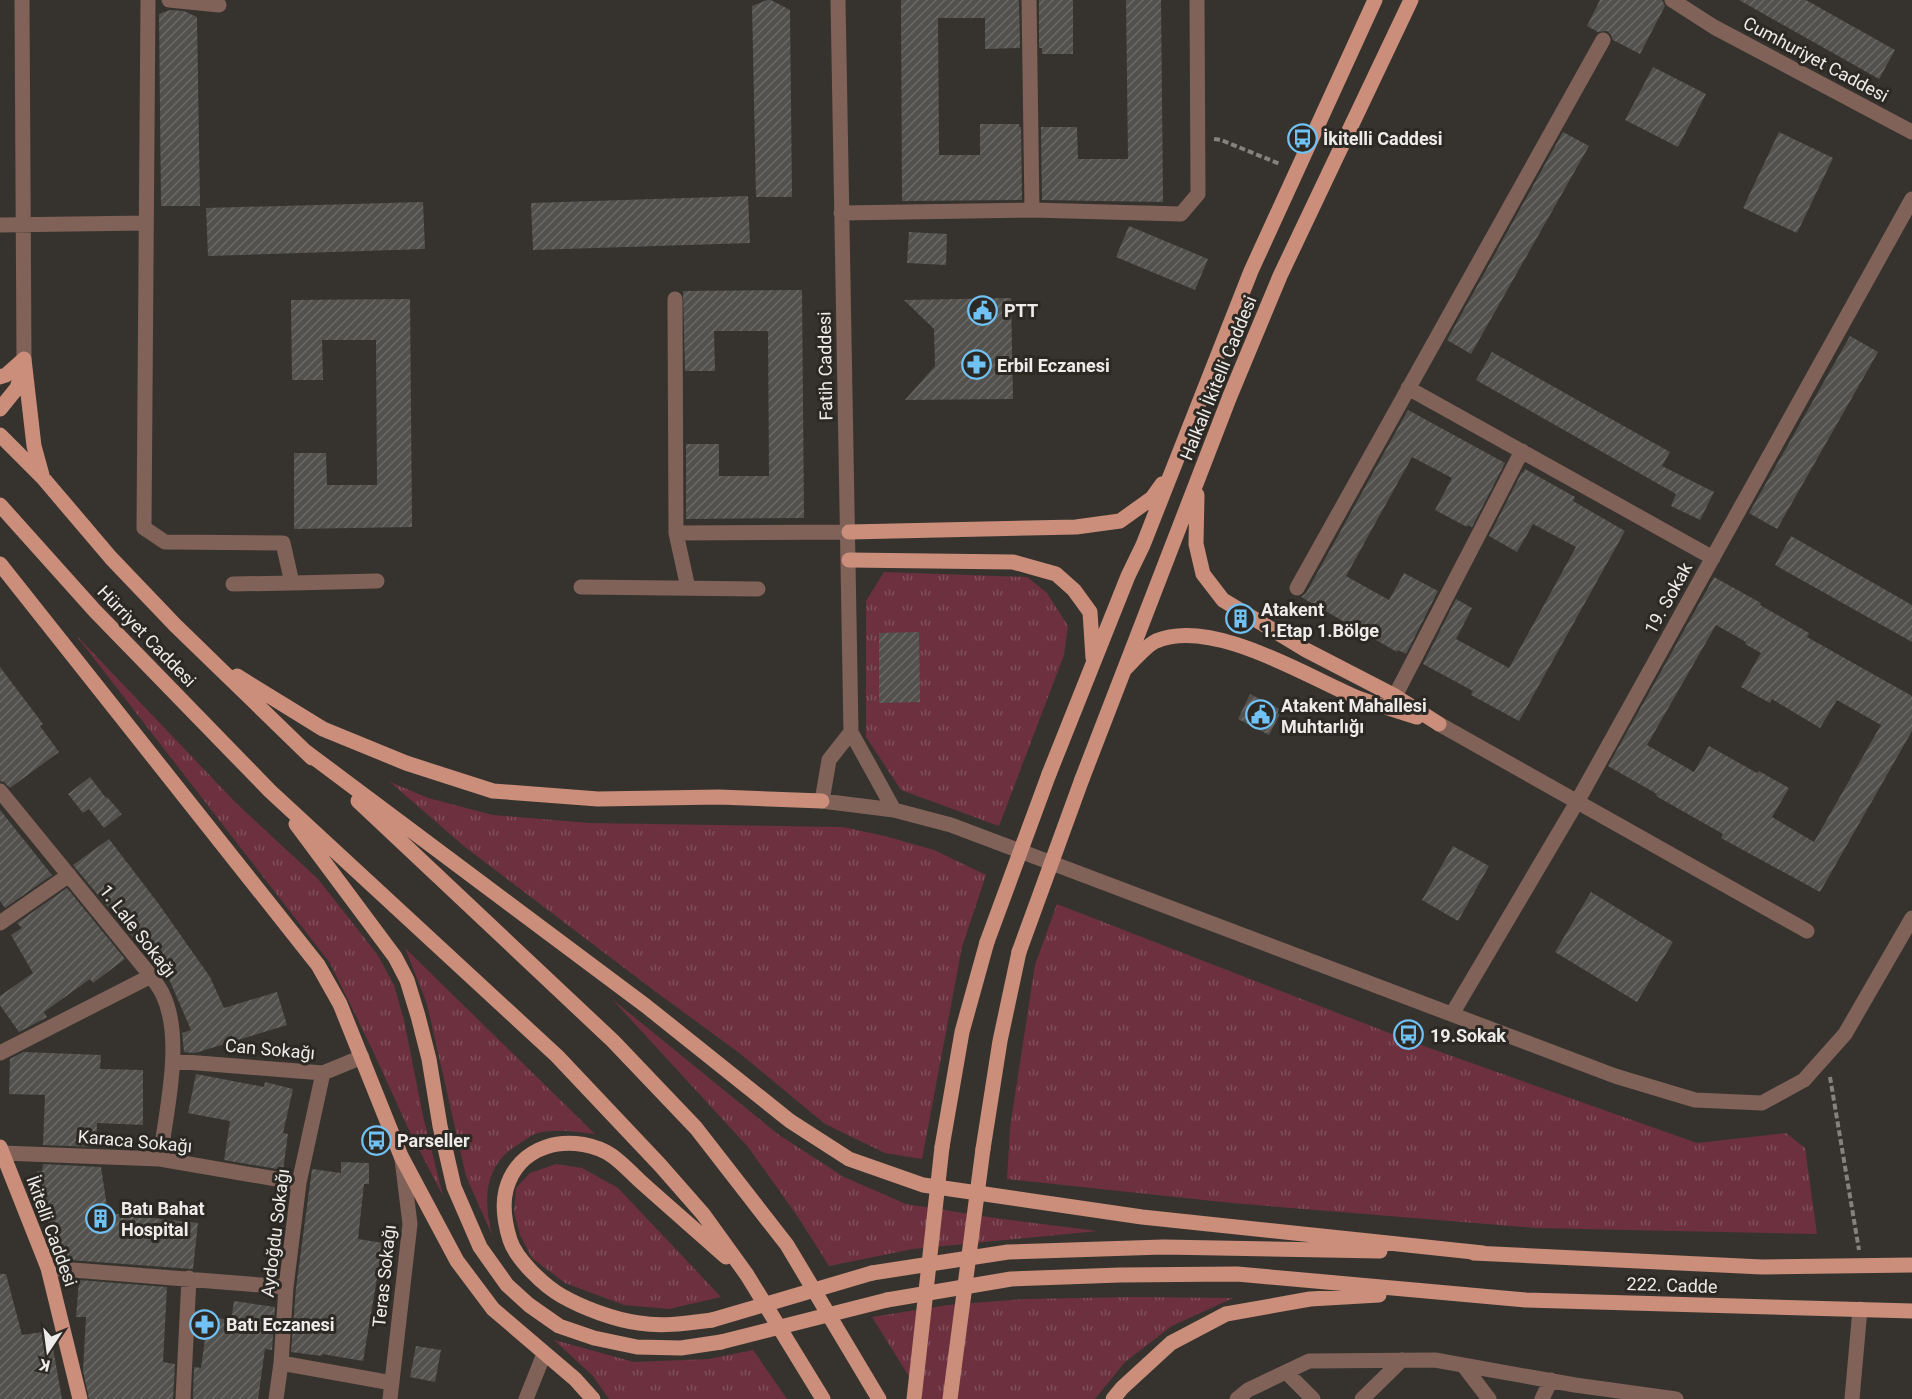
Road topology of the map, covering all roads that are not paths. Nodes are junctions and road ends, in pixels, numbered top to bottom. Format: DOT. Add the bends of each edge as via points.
graph roads {
  1 [pos="22,0"];
  2 [pos="148,0"];
  3 [pos="169,0"];
  4 [pos="838,0"];
  5 [pos="1029,0"];
  6 [pos="1197,0"];
  7 [pos="1375,0"];
  8 [pos="1411,0"];
  9 [pos="1672,0"];
  10 [pos="219,5"];
  11 [pos="1603,40"];
  12 [pos="1912,132"];
  13 [pos="1912,198"];
  14 [pos="1032,210"];
  15 [pos="842,213"];
  16 [pos="146,223"];
  17 [pos="0,225"];
  18 [pos="23,225"];
  19 [pos="675,299"];
  20 [pos="24,359"];
  21 [pos="0,377"];
  22 [pos="1408,388"];
  23 [pos="0,409"];
  24 [pos="0,435"];
  25 [pos="1522,451"];
  26 [pos="1171,472"];
  27 [pos="43,478"];
  28 [pos="1197,485"];
  29 [pos="0,505"];
  30 [pos="849,532"];
  31 [pos="676,533"];
  32 [pos="1713,558"];
  33 [pos="849,560"];
  34 [pos="0,564"];
  35 [pos="376,581"];
  36 [pos="292,583"];
  37 [pos="233,584"];
  38 [pos="582,587"];
  39 [pos="688,588"];
  40 [pos="1297,588"];
  41 [pos="758,589"];
  42 [pos="214,662"];
  43 [pos="1093,663"];
  44 [pos="1122,671"];
  45 [pos="1395,696"];
  46 [pos="1440,724"];
  47 [pos="851,732"];
  48 [pos="305,751"];
  49 [pos="0,791"];
  50 [pos="270,791"];
  51 [pos="822,801"];
  52 [pos="1577,802"];
  53 [pos="894,810"];
  54 [pos="69,876"];
  55 [pos="1912,918"];
  56 [pos="0,923"];
  57 [pos="1808,931"];
  58 [pos="151,976"];
  59 [pos="1452,1014"];
  60 [pos="0,1053"];
  61 [pos="362,1057"];
  62 [pos="173,1061"];
  63 [pos="323,1073"];
  64 [pos="1,1150"];
  65 [pos="401,1156"];
  66 [pos="160,1159"];
  67 [pos="299,1184"];
  68 [pos="1483,1253"];
  69 [pos="1912,1264"];
  70 [pos="48,1268"];
  71 [pos="747,1275"];
  72 [pos="189,1278"];
  73 [pos="286,1287"];
  74 [pos="1430,1293"];
  75 [pos="1860,1309"];
  76 [pos="1912,1311"];
  77 [pos="544,1354"];
  78 [pos="1402,1360"];
  79 [pos="281,1364"];
  80 [pos="1463,1365"];
  81 [pos="1286,1372"];
  82 [pos="1551,1380"];
  83 [pos="392,1383"];
  84 [pos="1650,1397"];
  85 [pos="80,1399"];
  86 [pos="183,1399"];
  87 [pos="276,1399"];
  88 [pos="390,1399"];
  89 [pos="526,1399"];
  90 [pos="593,1399"];
  91 [pos="823,1399"];
  92 [pos="879,1399"];
  93 [pos="914,1399"];
  94 [pos="950,1399"];
  95 [pos="1113,1399"];
  96 [pos="1237,1399"];
  97 [pos="1313,1399"];
  98 [pos="1362,1399"];
  99 [pos="1489,1399"];
  100 [pos="1542,1399"];
  101 [pos="1676,1399"];
  102 [pos="1852,1399"];
  1 -- 18 [label="street"];
  2 -- 16 [label="street"];
  3 -- 10 [label="street"];
  4 -- 15 [label="street, Fatih Caddesi"];
  5 -- 14 [label="street"];
  6 -- 14 [label="street" via="1198,194 1181,214"];
  7 -- 26 [label="main road, Halkalı İkitelli Caddesi" via="1251,271"];
  8 -- 28 [label="main road, Halkalı İkitelli Caddesi" via="1280,276"];
  9 -- 12 [label="street, Cumhuriyet Caddesi" via="1714,27"];
  11 -- 22 [label="street"];
  13 -- 32 [label="street, 19. Sokak"];
  14 -- 15 [label="street"];
  15 -- 30 [label="street, Fatih Caddesi"];
  16 -- 18 [label="street"];
  16 -- 36 [label="street" via="144,528 165,542 283,543"];
  17 -- 18 [label="street"];
  18 -- 20 [label="street"];
  19 -- 31 [label="street"];
  20 -- 21 [label="main road"];
  20 -- 23 [label="main road" via="17,388"];
  20 -- 27 [label="main road" via="34,446"];
  22 -- 25 [label="street"];
  22 -- 40 [label="street"];
  24 -- 27 [label="main road, Hürriyet Caddesi"];
  25 -- 32 [label="street"];
  25 -- 45 [label="street"];
  26 -- 30 [label="main road" via="1152,498 1120,521 1076,528"];
  26 -- 43 [label="main road, Halkalı İkitelli Caddesi"];
  27 -- 42 [label="main road, Hürriyet Caddesi" via="111,558"];
  28 -- 44 [label="main road, Halkalı İkitelli Caddesi"];
  28 -- 45 [label="main road" via="1196,544 1203,574 1223,600 1306,650"];
  29 -- 50 [label="main road, Hürriyet Caddesi" via="95,611"];
  30 -- 31 [label="street"];
  30 -- 33 [label="street, Fatih Caddesi"];
  31 -- 39 [label="street"];
  32 -- 52 [label="street, 19. Sokak"];
  33 -- 43 [label="main road" via="1013,562 1056,574 1090,612"];
  33 -- 47 [label="street, Fatih Caddesi"];
  34 -- 61 [label="main road" via="318,965 340,1004"];
  35 -- 36 [label="street"];
  36 -- 37 [label="street"];
  38 -- 39 [label="street"];
  39 -- 41 [label="street"];
  42 -- 48 [label="main road"];
  42 -- 51 [label="main road" via="323,729 406,763 493,791 598,799 719,797"];
  43 -- 93 [label="main road, Halkalı İkitelli Caddesi, bridge" via="987,942 962,1032 942,1147"];
  44 -- 46 [label="main road" via="1155,642 1187,635 1266,654 1354,696"];
  44 -- 94 [label="main road, Halkalı İkitelli Caddesi, bridge" via="1019,951 983,1149"];
  45 -- 46 [label="main road"];
  46 -- 52 [label="street"];
  47 -- 51 [label="street" via="829,760"];
  47 -- 53 [label="street"];
  48 -- 68 [label="main road" via="646,1006 790,1121 849,1160 923,1185 1142,1217"];
  48 -- 92 [label="main road" via="613,1041 696,1128 787,1245"];
  49 -- 54 [label="street, 1. Lale Sokağı"];
  50 -- 71 [label="main road" via="556,1056 704,1214"];
  50 -- 74 [label="main road, bridge" via="388,948 406,980 429,1059 454,1187 480,1247 507,1285 559,1326 637,1347 681,1348 721,1342 887,1300 1011,1279 1237,1274"];
  51 -- 53 [label="street"];
  52 -- 57 [label="street"];
  52 -- 59 [label="street, 19. Sokak"];
  53 -- 59 [label="street" via="951,825"];
  54 -- 56 [label="street"];
  54 -- 58 [label="street, 1. Lale Sokağı"];
  55 -- 59 [label="street" via="1845,1034 1804,1080 1762,1103 1695,1100 1615,1076"];
  58 -- 60 [label="street"];
  58 -- 62 [label="street, 1. Lale Sokağı" via="164,995 172,1026"];
  61 -- 63 [label="street, Can Sokağı"];
  61 -- 65 [label="main road"];
  62 -- 63 [label="street, Can Sokağı"];
  62 -- 66 [label="street, 1. Lale Sokağı"];
  63 -- 67 [label="street, Aydoğdu Sokağı"];
  64 -- 66 [label="street, Karaca Sokağı"];
  64 -- 70 [label="main road, İkitelli Caddesi"];
  65 -- 77 [label="main road" via="457,1261 493,1310"];
  65 -- 83 [label="street, Teras Sokağı" via="410,1224"];
  66 -- 67 [label="street, Karaca Sokağı"];
  67 -- 73 [label="street, Aydoğdu Sokağı"];
  68 -- 69 [label="main road, 222. Cadde" via="1762,1267"];
  68 -- 71 [label="main road, bridge" via="1163,1247 1008,1252 872,1273 712,1320 678,1325 638,1323 600,1313 560,1295 528,1268 511,1242 504,1213 506,1190 517,1167 531,1152 556,1143 579,1143 607,1152"];
  70 -- 72 [label="street"];
  70 -- 85 [label="main road, İkitelli Caddesi"];
  71 -- 91 [label="main road"];
  72 -- 73 [label="street"];
  72 -- 86 [label="street"];
  73 -- 79 [label="street, Aydoğdu Sokağı"];
  74 -- 75 [label="main road, 222. Cadde" via="1526,1300"];
  74 -- 95 [label="main road" via="1310,1299 1226,1314 1171,1343"];
  75 -- 76 [label="main road, 222. Cadde"];
  75 -- 102 [label="street"];
  77 -- 89 [label="street"];
  77 -- 90 [label="main road"];
  78 -- 80 [label="street"];
  78 -- 81 [label="street" via="1309,1361"];
  78 -- 98 [label="street"];
  79 -- 83 [label="street"];
  79 -- 87 [label="street, Aydoğdu Sokağı"];
  80 -- 82 [label="street"];
  80 -- 99 [label="street"];
  81 -- 96 [label="street"];
  81 -- 97 [label="street"];
  82 -- 84 [label="street"];
  82 -- 100 [label="street"];
  83 -- 88 [label="street, Teras Sokağı"];
  84 -- 101 [label="street"];
}
